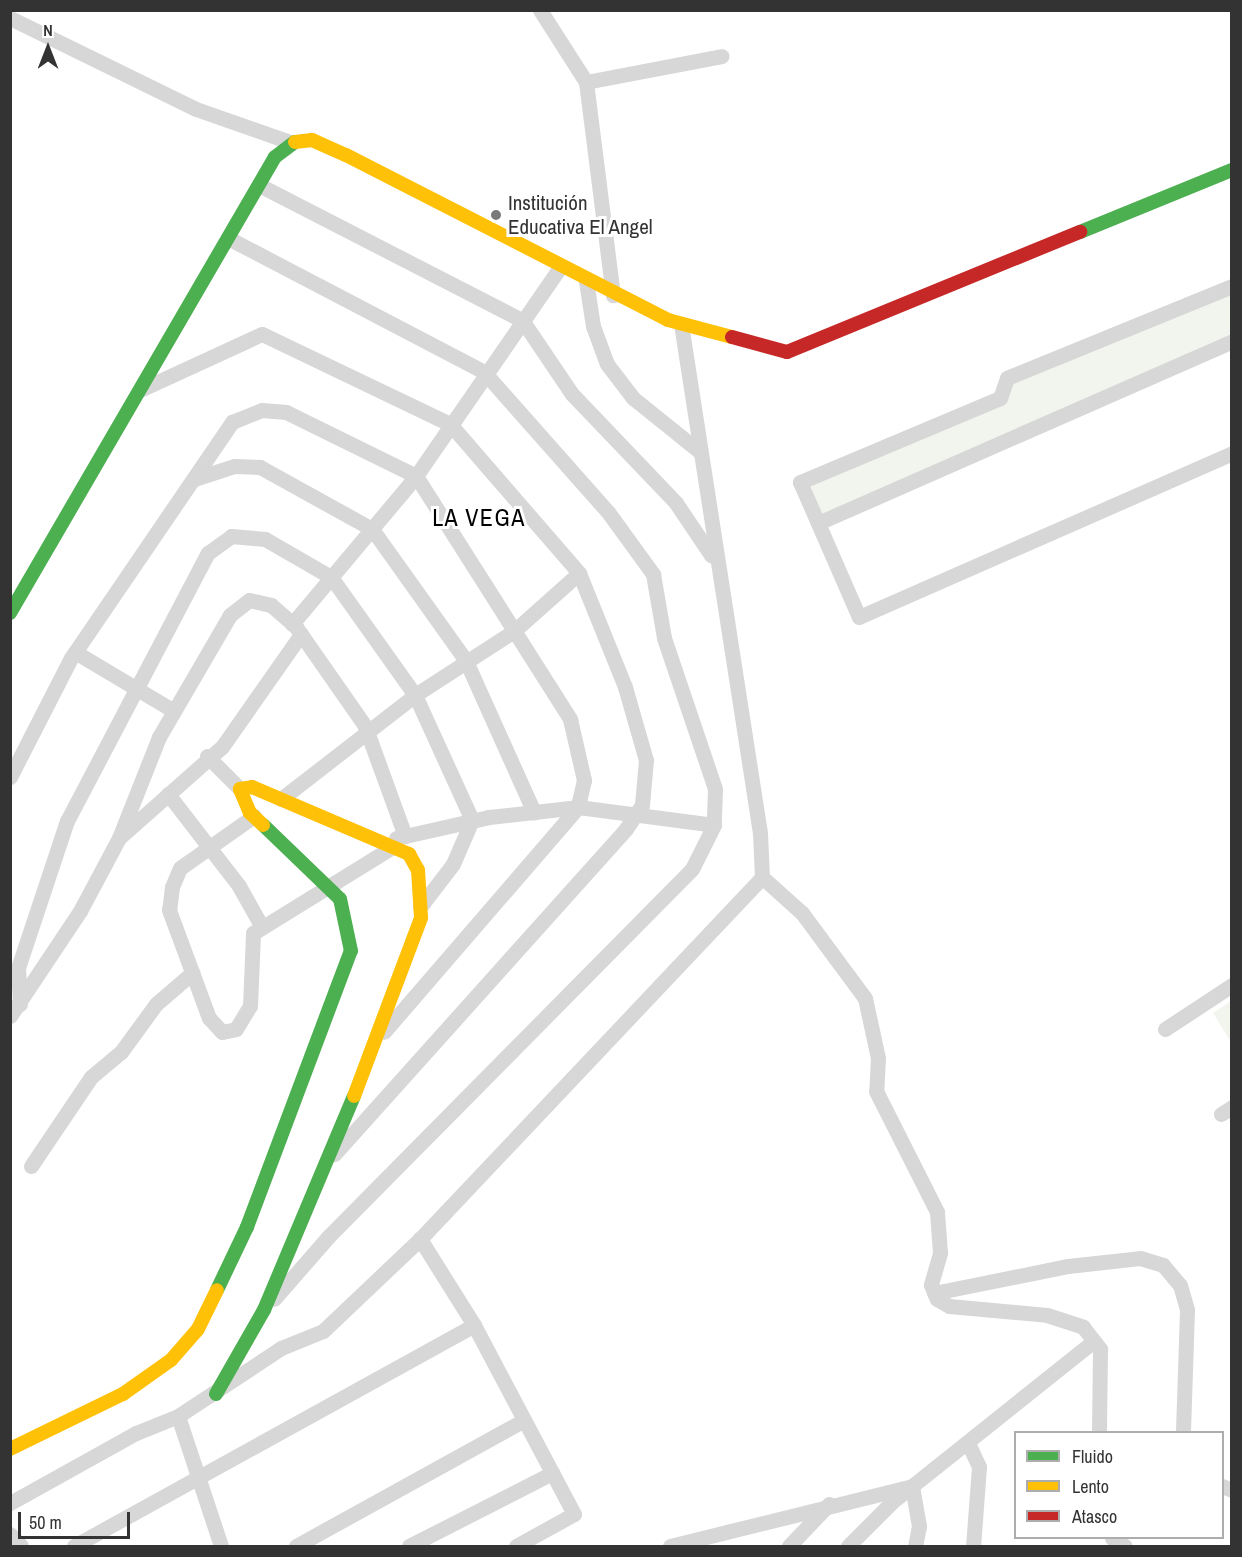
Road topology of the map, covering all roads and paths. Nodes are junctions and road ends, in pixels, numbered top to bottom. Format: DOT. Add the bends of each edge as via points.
graph roads {
  1 [pos="540,10"];
  2 [pos="10,18"];
  3 [pos="722,56"];
  4 [pos="586,82"];
  5 [pos="290,142"];
  6 [pos="1232,170"];
  7 [pos="259,184"];
  8 [pos="228,238"];
  9 [pos="560,267"];
  10 [pos="586,281"];
  11 [pos="1232,286"];
  12 [pos="613,295"];
  13 [pos="522,320"];
  14 [pos="681,324"];
  15 [pos="1232,341"];
  16 [pos="484,372"];
  17 [pos="140,390"];
  18 [pos="450,424"];
  19 [pos="699,451"];
  20 [pos="1232,453"];
  21 [pos="416,476"];
  22 [pos="194,478"];
  23 [pos="818,523"];
  24 [pos="372,529"];
  25 [pos="714,560"];
  26 [pos="579,573"];
  27 [pos="331,577"];
  28 [pos="10,613"];
  29 [pos="296,629"];
  30 [pos="514,631"];
  31 [pos="75,652"];
  32 [pos="466,661"];
  33 [pos="136,688"];
  34 [pos="414,695"];
  35 [pos="174,711"];
  36 [pos="367,732"];
  37 [pos="207,756"];
  38 [pos="10,777"];
  39 [pos="240,789"];
  40 [pos="168,794"];
  41 [pos="281,799"];
  42 [pos="578,807"];
  43 [pos="534,812"];
  44 [pos="636,813"];
  45 [pos="254,816"];
  46 [pos="472,820"];
  47 [pos="714,825"];
  48 [pos="119,838"];
  49 [pos="394,841"];
  50 [pos="210,846"];
  51 [pos="762,877"];
  52 [pos="327,887"];
  53 [pos="420,907"];
  54 [pos="262,927"];
  55 [pos="192,973"];
  56 [pos="1232,985"];
  57 [pos="15,1010"];
  58 [pos="1165,1029"];
  59 [pos="378,1039"];
  60 [pos="327,1161"];
  61 [pos="31,1166"];
  62 [pos="420,1239"];
  63 [pos="934,1293"];
  64 [pos="264,1310"];
  65 [pos="474,1325"];
  66 [pos="1094,1341"];
  67 [pos="216,1394"];
  68 [pos="178,1416"];
  69 [pos="524,1420"];
  70 [pos="1099,1431"];
  71 [pos="1183,1431"];
  72 [pos="968,1443"];
  73 [pos="10,1449"];
  74 [pos="552,1473"];
  75 [pos="196,1477"];
  76 [pos="912,1486"];
  77 [pos="10,1503"];
  78 [pos="829,1504"];
  79 [pos="10,1534"];
  80 [pos="851,1545"];
  81 [pos="21,1546"];
  82 [pos="75,1546"];
  83 [pos="221,1546"];
  84 [pos="296,1546"];
  85 [pos="409,1546"];
  86 [pos="516,1546"];
  87 [pos="670,1546"];
  88 [pos="789,1546"];
  89 [pos="915,1546"];
  90 [pos="973,1546"];
  1 -- 4 [label="street"];
  2 -- 5 [label="street" via="196,109"];
  3 -- 4 [label="street"];
  4 -- 12 [label="street"];
  5 -- 7 [label="street"];
  5 -- 9 [label="street" via="312,140 346,155"];
  6 -- 14 [label="street" via="787,352"];
  7 -- 8 [label="street"];
  7 -- 13 [label="street"];
  8 -- 16 [label="street"];
  8 -- 17 [label="street"];
  9 -- 10 [label="street"];
  9 -- 13 [label="street"];
  10 -- 12 [label="street"];
  10 -- 19 [label="street" via="593,326 607,364 633,398"];
  11 -- 23 [label="street" via="1007,378 1000,398 800,482"];
  12 -- 14 [label="street"];
  13 -- 16 [label="street"];
  13 -- 25 [label="street" via="572,394 676,503"];
  14 -- 19 [label="street"];
  15 -- 23 [label="street"];
  16 -- 18 [label="street"];
  16 -- 47 [label="street" via="608,512 653,574 664,638 715,789"];
  17 -- 18 [label="street" via="262,334"];
  17 -- 28 [label="street"];
  18 -- 21 [label="street"];
  18 -- 26 [label="street"];
  19 -- 25 [label="street"];
  20 -- 23 [label="street" via="859,617"];
  21 -- 22 [label="street" via="286,412 262,410 232,422"];
  21 -- 24 [label="street"];
  21 -- 30 [label="street"];
  22 -- 24 [label="street" via="234,466 260,467"];
  22 -- 31 [label="street"];
  24 -- 27 [label="street"];
  24 -- 32 [label="street"];
  25 -- 51 [label="street" via="760,833"];
  26 -- 30 [label="street"];
  26 -- 44 [label="street" via="625,687 646,760"];
  27 -- 29 [label="street"];
  27 -- 33 [label="street" via="265,539 231,536 208,553"];
  27 -- 34 [label="street"];
  29 -- 35 [label="street" via="271,605 249,600 230,615"];
  29 -- 36 [label="street"];
  29 -- 37 [label="street" via="222,747"];
  30 -- 32 [label="street"];
  30 -- 42 [label="street" via="570,719 584,780"];
  31 -- 33 [label="street"];
  31 -- 38 [label="street"];
  32 -- 34 [label="street"];
  32 -- 43 [label="street"];
  33 -- 35 [label="street"];
  33 -- 57 [label="street" via="50,860 18,968"];
  34 -- 36 [label="street"];
  34 -- 46 [label="street"];
  35 -- 48 [label="street"];
  36 -- 41 [label="street"];
  36 -- 49 [label="street"];
  37 -- 39 [label="street"];
  37 -- 40 [label="street"];
  39 -- 41 [label="street" via="252,787"];
  39 -- 45 [label="street"];
  40 -- 48 [label="street"];
  40 -- 50 [label="street"];
  41 -- 49 [label="street"];
  42 -- 43 [label="street"];
  42 -- 44 [label="street"];
  42 -- 59 [label="street"];
  43 -- 46 [label="street"];
  44 -- 47 [label="street"];
  44 -- 60 [label="street"];
  45 -- 50 [label="street"];
  45 -- 52 [label="street"];
  46 -- 49 [label="street"];
  46 -- 53 [label="street" via="453,864"];
  47 -- 64 [label="street" via="692,869 328,1237"];
  48 -- 57 [label="street"];
  49 -- 52 [label="street"];
  49 -- 53 [label="street" via="409,854 418,870"];
  50 -- 54 [label="street"];
  50 -- 55 [label="street" via="180,868 172,887 170,910"];
  51 -- 62 [label="street"];
  51 -- 63 [label="street" via="802,913 865,998 878,1058 876,1091 937,1212 940,1253"];
  52 -- 54 [label="street"];
  52 -- 73 [label="street" via="340,899 351,951 213,1307 171,1360 123,1394"];
  53 -- 59 [label="street"];
  54 -- 55 [label="street" via="253,933 250,1006 236,1029 222,1032 216,1026"];
  55 -- 61 [label="street" via="156,1004 121,1052 91,1077"];
  56 -- 58 [label="street"];
  59 -- 60 [label="street"];
  60 -- 64 [label="street"];
  62 -- 65 [label="street"];
  62 -- 67 [label="street" via="323,1331 281,1348"];
  63 -- 66 [label="street" via="949,1306 1047,1315 1083,1327"];
  63 -- 71 [label="street" via="1068,1266 1140,1258 1163,1265 1180,1285 1187,1310"];
  64 -- 67 [label="street"];
  65 -- 69 [label="street"];
  65 -- 75 [label="street"];
  66 -- 70 [label="street" via="1101,1349"];
  66 -- 72 [label="street"];
  67 -- 68 [label="street"];
  68 -- 75 [label="street"];
  68 -- 77 [label="street" via="136,1433"];
  69 -- 74 [label="street"];
  69 -- 84 [label="street"];
  72 -- 76 [label="street"];
  72 -- 90 [label="street" via="980,1467"];
  74 -- 85 [label="street"];
  74 -- 86 [label="street" via="574,1514"];
  75 -- 82 [label="street"];
  75 -- 83 [label="street"];
  76 -- 78 [label="street"];
  76 -- 80 [label="street"];
  76 -- 89 [label="street" via="919,1526"];
  78 -- 87 [label="street"];
  78 -- 88 [label="street"];
  79 -- 81 [label="street"];
}
